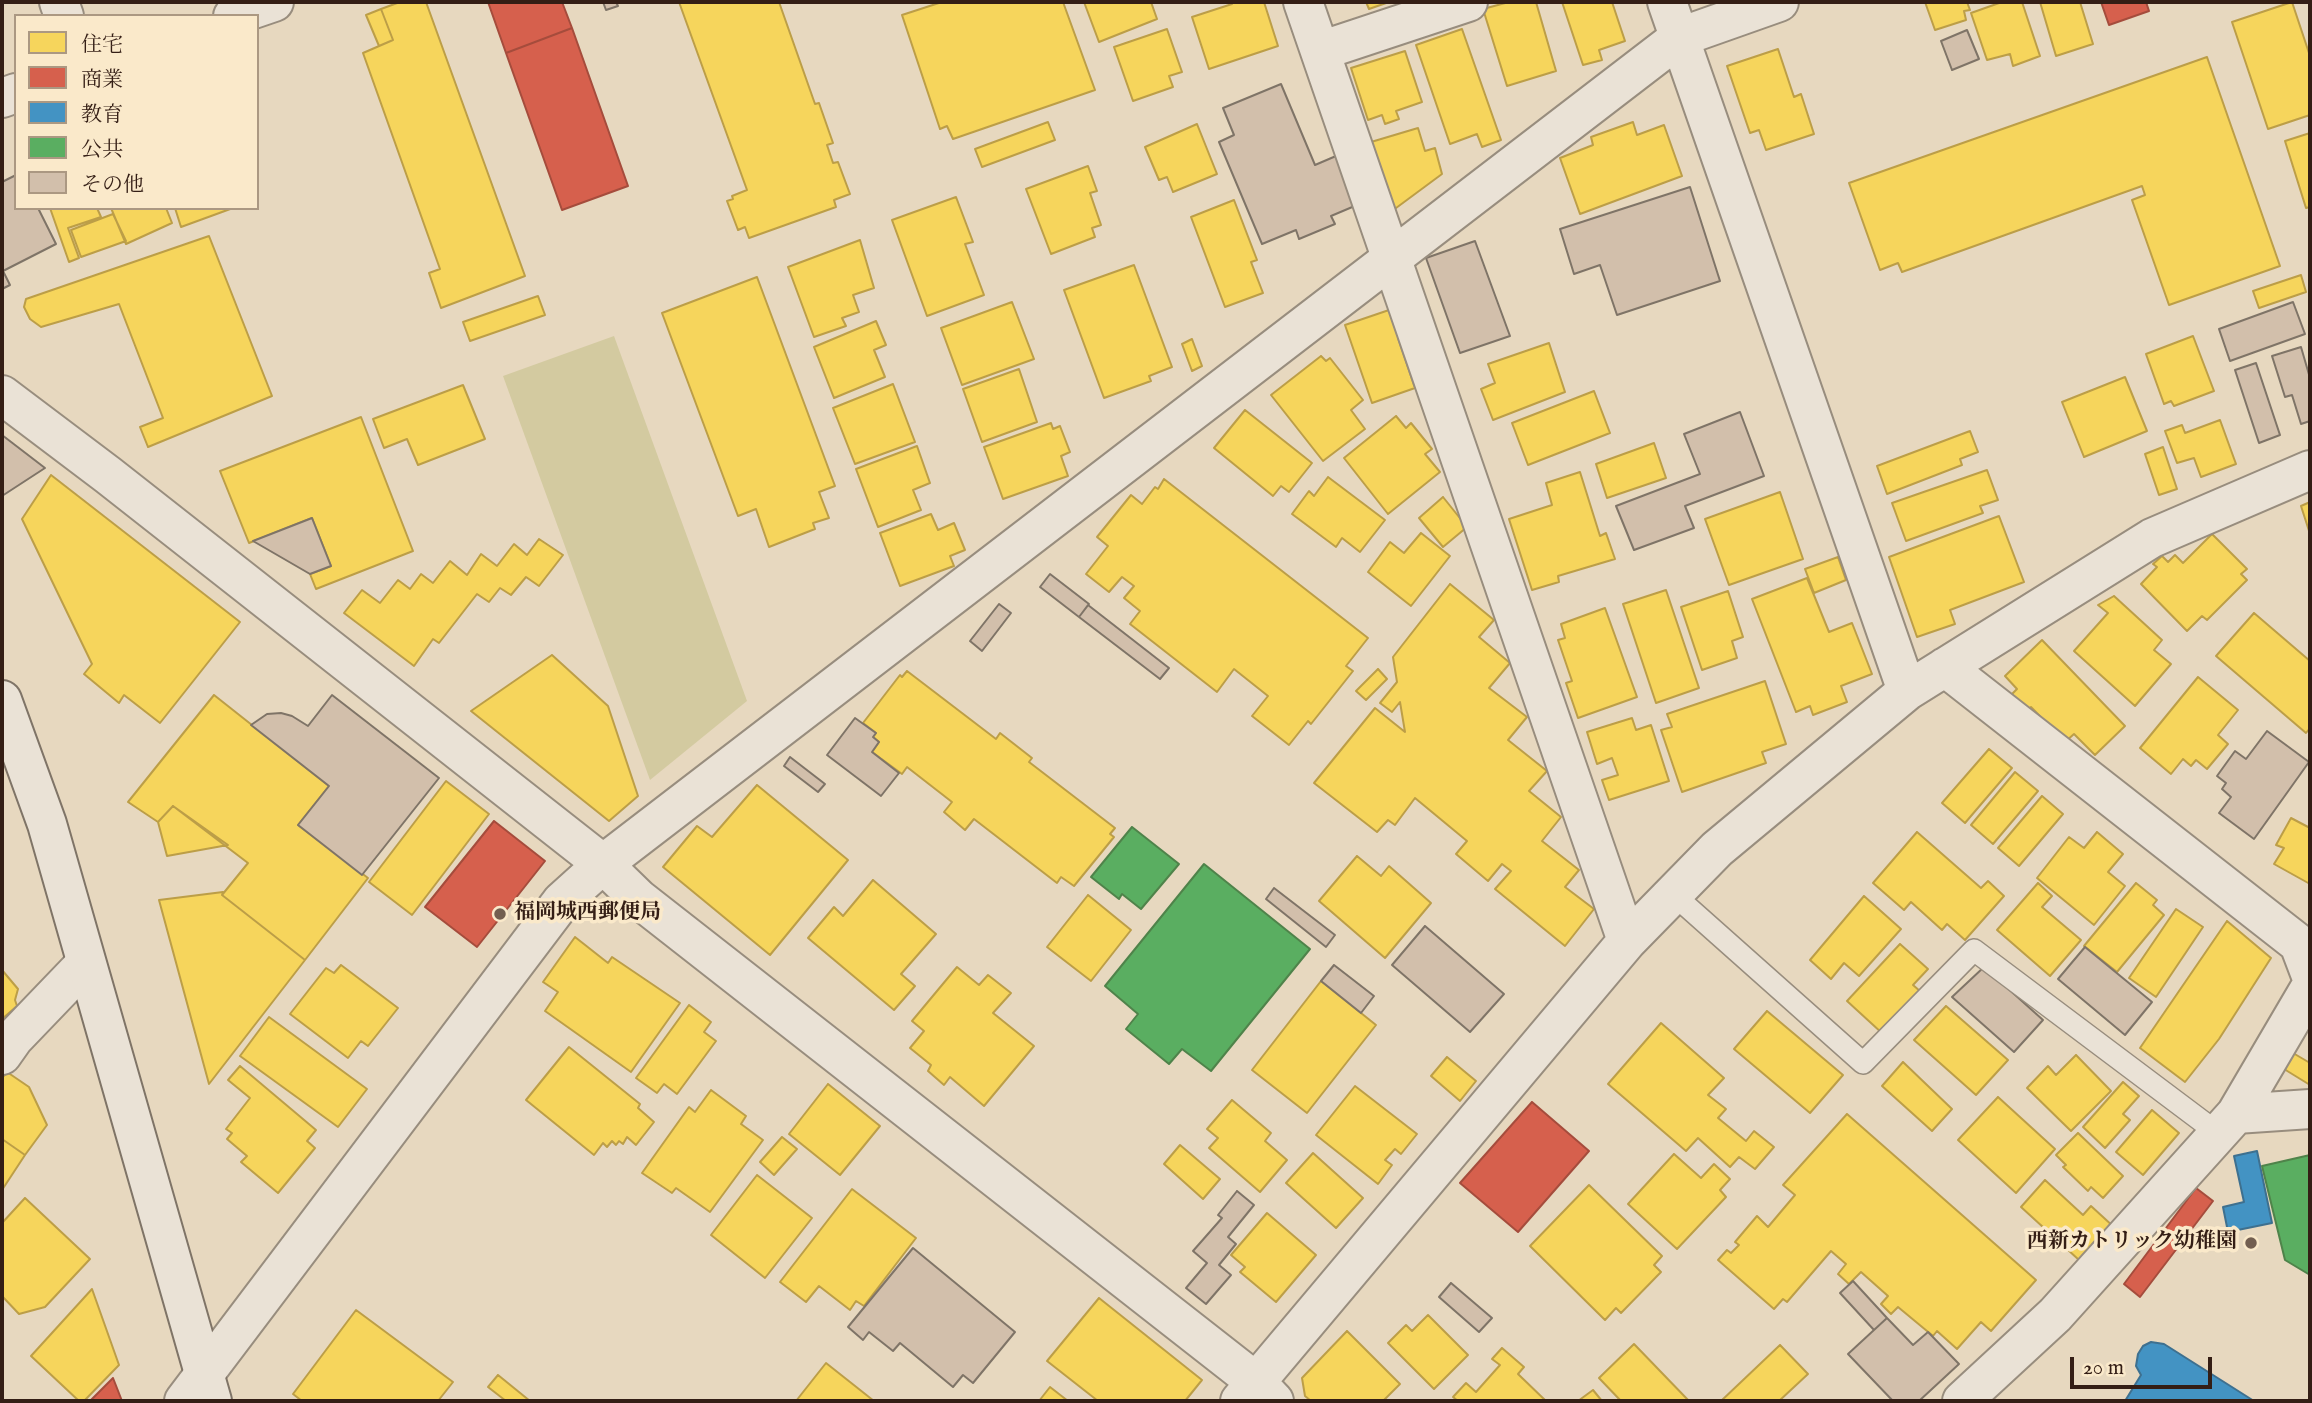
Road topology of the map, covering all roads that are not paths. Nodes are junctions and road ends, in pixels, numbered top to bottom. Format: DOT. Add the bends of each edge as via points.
graph roads {
  1 [pos="274,2"];
  2 [pos="1303,2"];
  3 [pos="1468,2"];
  4 [pos="1667,2"];
  5 [pos="1779,2"];
  6 [pos="239,14"];
  7 [pos="1680,37"];
  8 [pos="1320,51"];
  9 [pos="1392,258"];
  10 [pos="2,395"];
  11 [pos="2310,470"];
  12 [pos="1945,667"];
  13 [pos="1907,691"];
  14 [pos="2,700"];
  15 [pos="603,864"];
  16 [pos="1673,894"];
  17 [pos="1627,941"];
  18 [pos="86,963"];
  19 [pos="2310,973"];
  20 [pos="2310,988"];
  21 [pos="2,1055"];
  22 [pos="2310,1110"];
  23 [pos="2228,1124"];
  24 [pos="200,1393"];
  25 [pos="1257,1395"];
  26 [pos="1962,1401"];
  1 -- 6 [label="street"];
  2 -- 8 [label="street"];
  3 -- 8 [label="street"];
  4 -- 7 [label="street"];
  5 -- 7 [label="street"];
  7 -- 9 [label="street"];
  7 -- 13 [label="street"];
  8 -- 9 [label="street"];
  9 -- 15 [label="street"];
  9 -- 17 [label="street"];
  10 -- 15 [label="street"];
  11 -- 12 [label="street" via="2152,538"];
  12 -- 13 [label="street"];
  12 -- 19 [label="street" via="2299,944"];
  13 -- 16 [label="street" via="1717,849"];
  14 -- 18 [label="street" via="47,824"];
  15 -- 24 [label="street" via="562,901"];
  15 -- 25 [label="street" via="639,899"];
  16 -- 17 [label="street"];
  16 -- 23 [label="lane" via="1863,1063 1974,950"];
  17 -- 25 [label="street"];
  18 -- 21 [label="street"];
  18 -- 24 [label="street"];
  20 -- 23 [label="street"];
  22 -- 23 [label="street"];
  23 -- 26 [label="street" via="2054,1315"];
}
